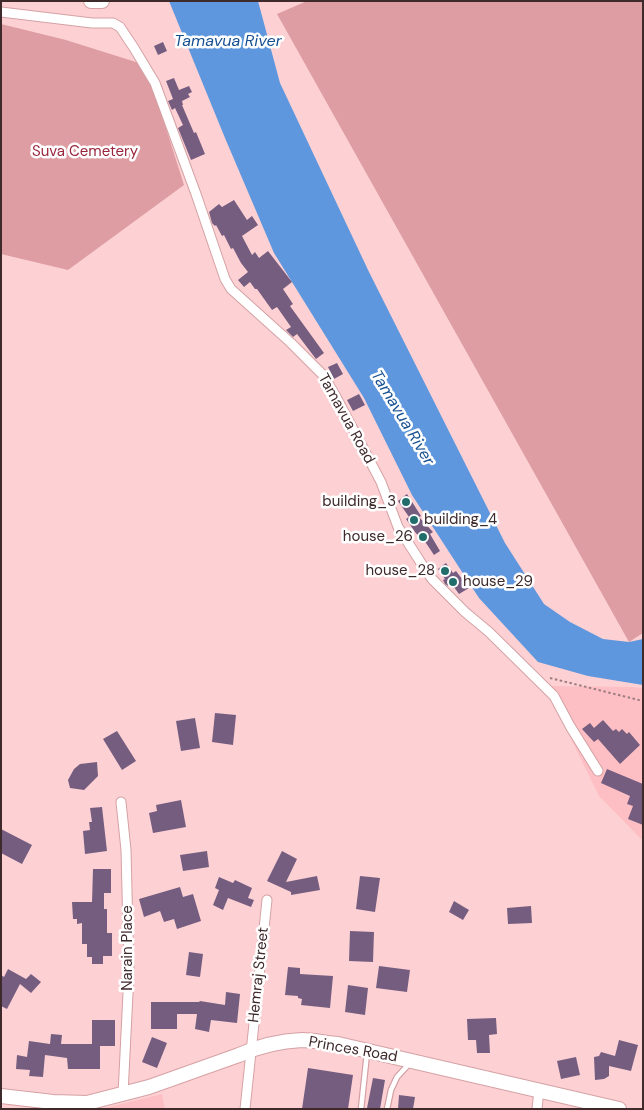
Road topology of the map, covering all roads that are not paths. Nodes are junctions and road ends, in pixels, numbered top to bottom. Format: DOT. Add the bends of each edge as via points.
graph roads {
  1 [pos="91,1"];
  2 [pos="102,1"];
  3 [pos="1,12"];
  4 [pos="598,771"];
  5 [pos="121,802"];
  6 [pos="267,900"];
  7 [pos="252,1049"];
  8 [pos="367,1051"];
  9 [pos="412,1061"];
  10 [pos="539,1090"];
  11 [pos="124,1094"];
  12 [pos="1,1096"];
  13 [pos="52,1105"];
  14 [pos="245,1109"];
  15 [pos="361,1109"];
  16 [pos="387,1109"];
  17 [pos="537,1109"];
  18 [pos="619,1109"];
  1 -- 2 [label="main road"];
  3 -- 4 [label="street, Tamavua Road" via="114,23 120,27 155,83 231,289 323,375 381,482 398,527 432,579 554,696"];
  5 -- 11 [label="street, Narain Place" via="126,850 129,973"];
  6 -- 7 [label="street, Hemraj Street"];
  7 -- 8 [label="main road, Princes Road" via="303,1040"];
  7 -- 11 [label="main road, Princes Road"];
  7 -- 14 [label="street, Hemraj Street"];
  8 -- 9 [label="main road, Princes Road"];
  8 -- 15 [label="lane"];
  9 -- 10 [label="main road, Princes Road"];
  9 -- 16 [label="lane" via="396,1077"];
  10 -- 17 [label="street"];
  10 -- 18 [label="main road, Princes Road"];
  11 -- 13 [label="main road, Princes Road" via="87,1104"];
  12 -- 13 [label="main road, Princes Road"];
}
